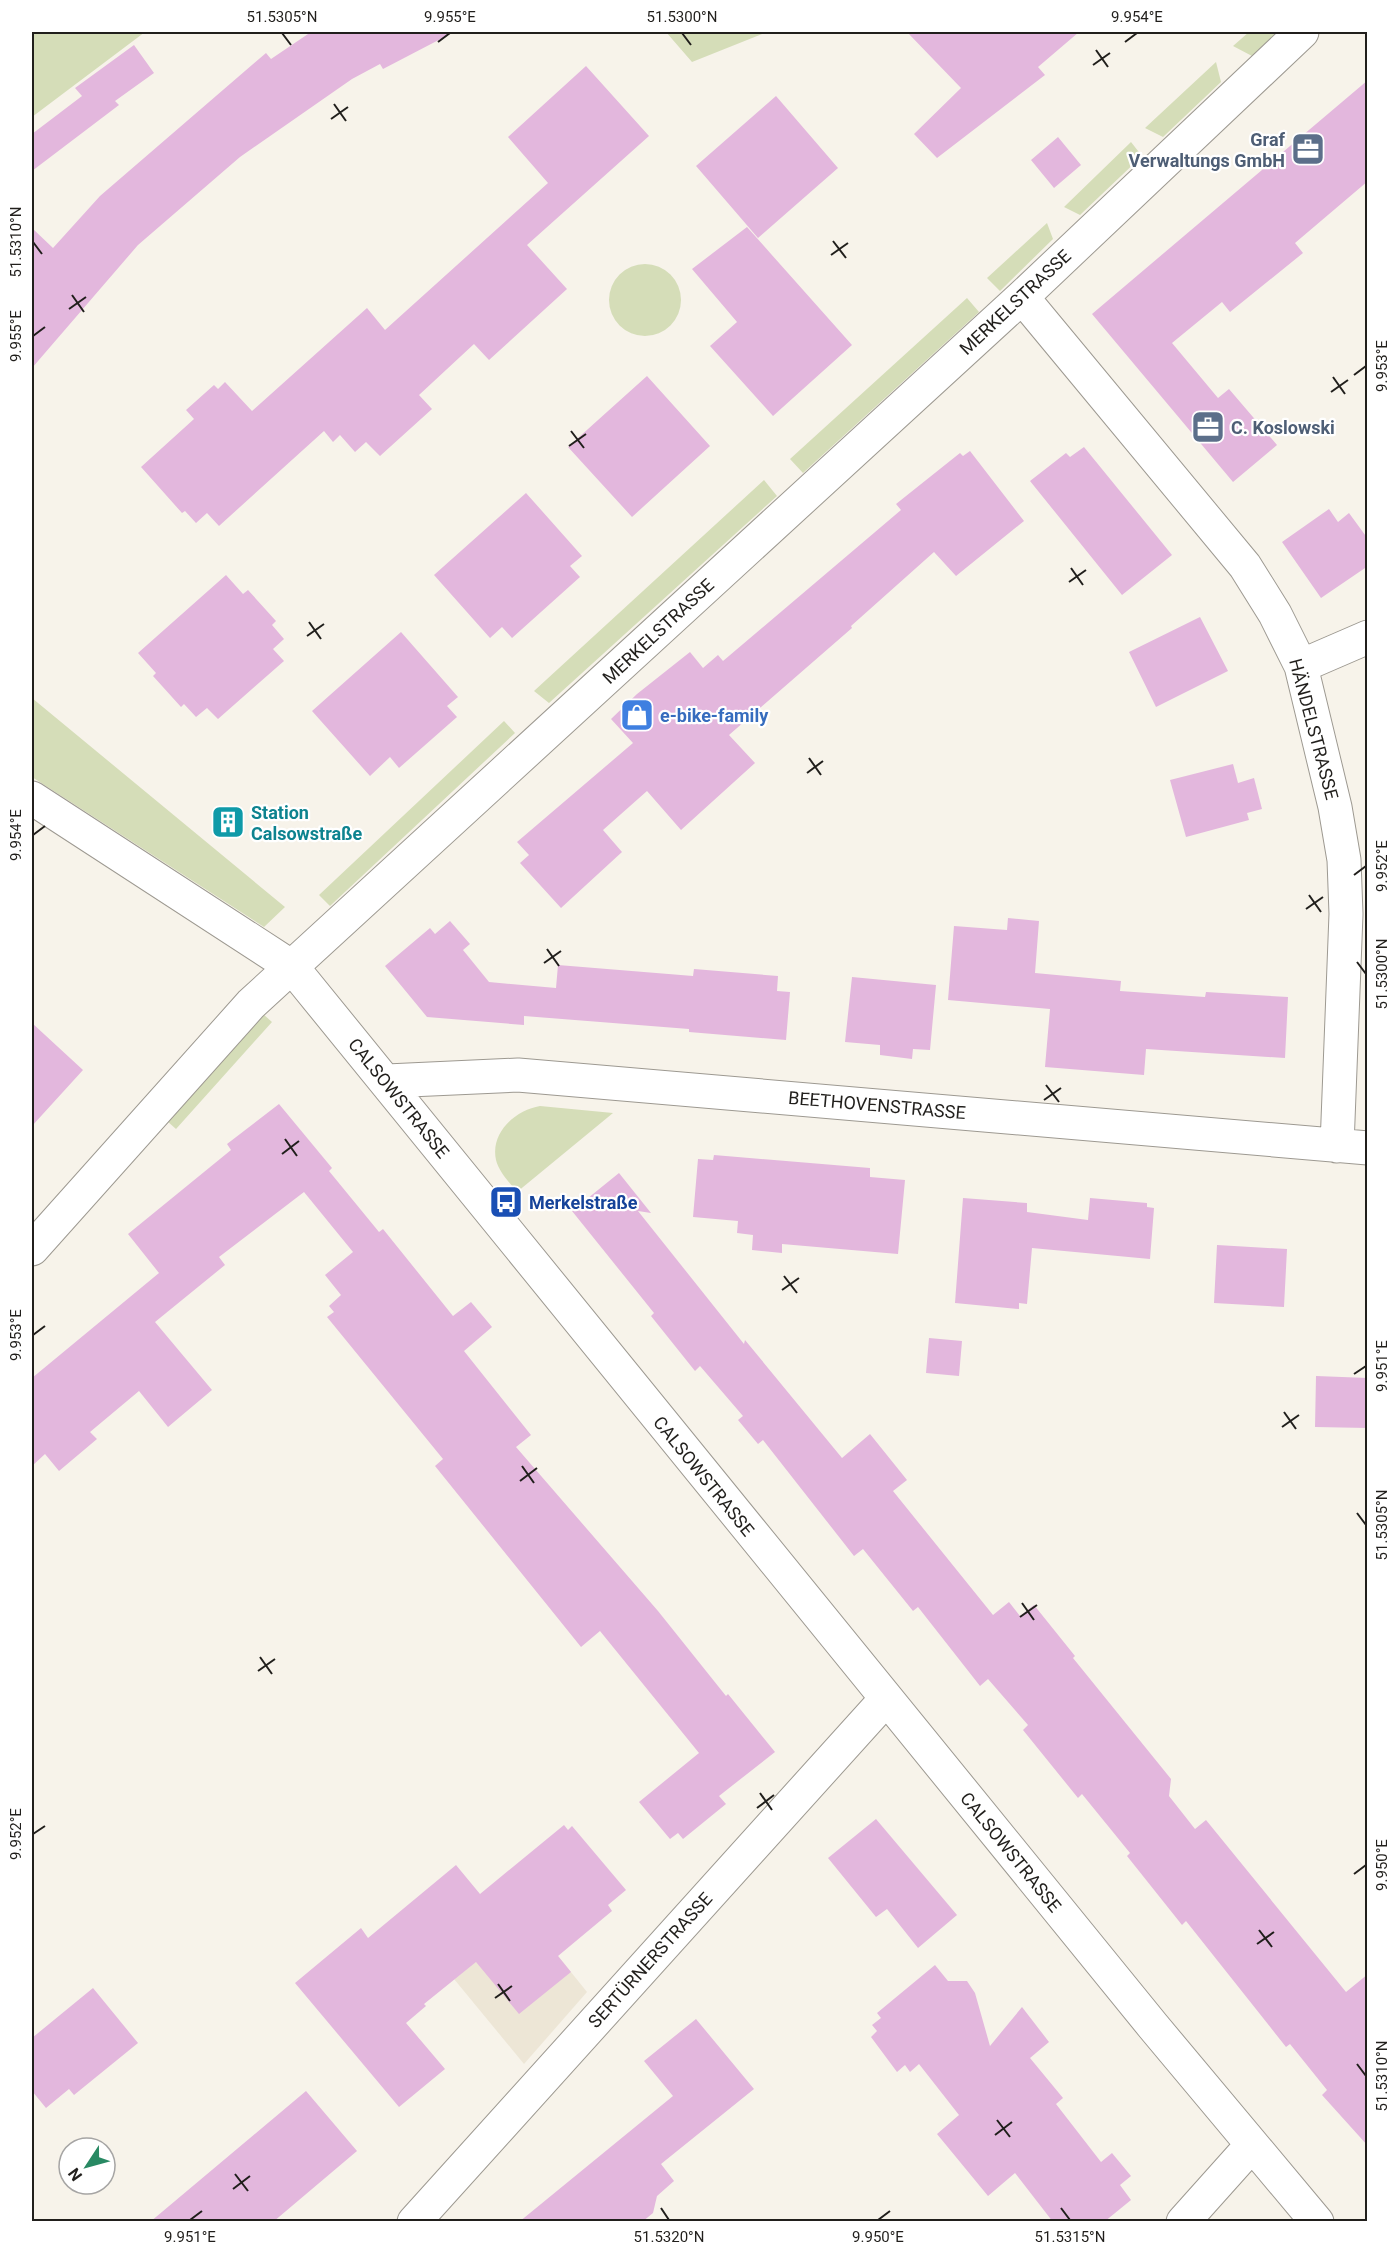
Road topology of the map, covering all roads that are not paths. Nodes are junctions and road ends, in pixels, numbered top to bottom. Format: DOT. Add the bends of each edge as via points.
graph roads {
  1 [pos="1302,32"];
  2 [pos="1022,297"];
  3 [pos="1368,637"];
  4 [pos="1301,666"];
  5 [pos="32,798"];
  6 [pos="292,967"];
  7 [pos="387,1081"];
  8 [pos="1352,1147"];
  9 [pos="32,1248"];
  10 [pos="886,1699"];
  11 [pos="1251,2146"];
  12 [pos="414,2222"];
  13 [pos="1183,2222"];
  14 [pos="1317,2222"];
  1 -- 2 [label="street, MERKELSTRASSE"];
  2 -- 4 [label="street, HÄNDELSTRASSE" via="1245,566"];
  2 -- 6 [label="street, MERKELSTRASSE"];
  3 -- 4 [label="street"];
  4 -- 8 [label="street, HÄNDELSTRASSE" via="1344,860"];
  5 -- 6 [label="street, CALSOWSTRASSE"];
  6 -- 7 [label="street, CALSOWSTRASSE"];
  6 -- 9 [label="street, MERKELSTRASSE" via="251,1004"];
  7 -- 8 [label="street, BEETHOVENSTRASSE" via="518,1075"];
  7 -- 10 [label="street, CALSOWSTRASSE"];
  10 -- 11 [label="street, CALSOWSTRASSE"];
  10 -- 12 [label="street, SERTÜRNERSTRASSE"];
  11 -- 13 [label="street"];
  11 -- 14 [label="street, CALSOWSTRASSE"];
}
